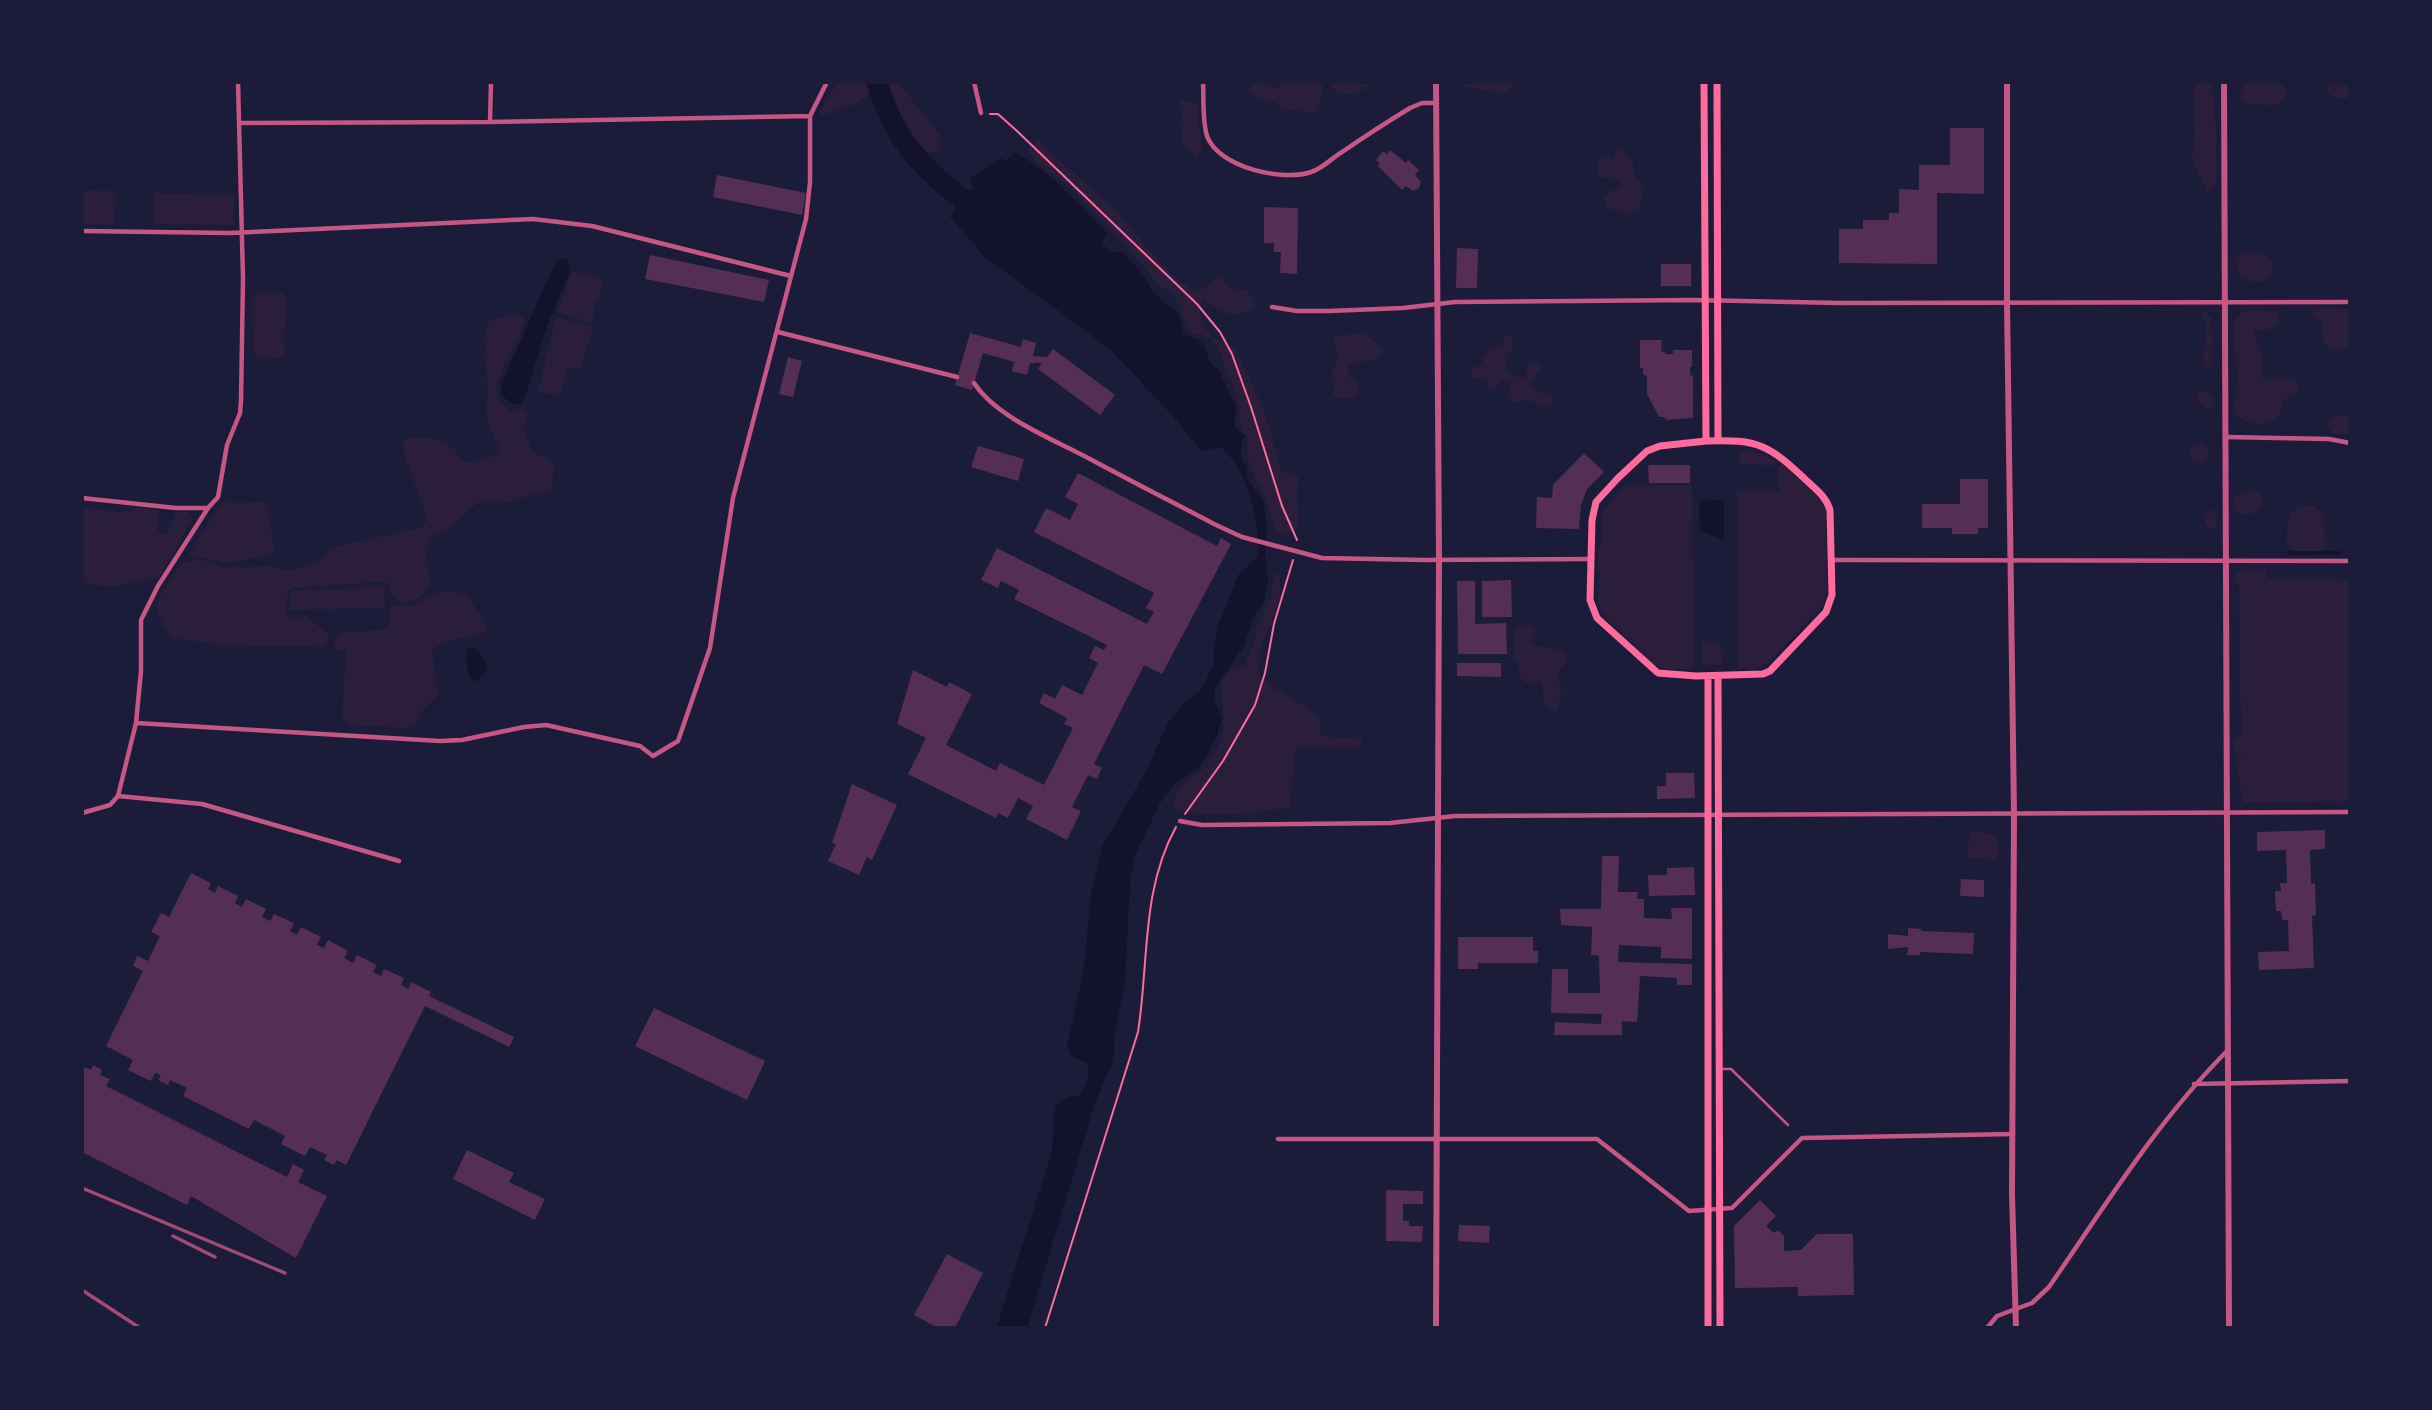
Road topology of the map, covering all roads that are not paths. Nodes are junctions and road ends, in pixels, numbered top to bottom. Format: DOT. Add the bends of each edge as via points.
graph roads {
  1 [pos="238,82"];
  2 [pos="491,82"];
  3 [pos="827,82"];
  4 [pos="974,82"];
  5 [pos="1203,82"];
  6 [pos="1436,82"];
  7 [pos="1704,82"];
  8 [pos="1717,82"];
  9 [pos="2007,82"];
  10 [pos="2224,82"];
  11 [pos="1437,103"];
  12 [pos="981,113"];
  13 [pos="810,116"];
  14 [pos="490,122"];
  15 [pos="239,123"];
  16 [pos="82,231"];
  17 [pos="241,232"];
  18 [pos="791,275"];
  19 [pos="1705,300"];
  20 [pos="1718,300"];
  21 [pos="2225,302"];
  22 [pos="2350,302"];
  23 [pos="2007,303"];
  24 [pos="1438,304"];
  25 [pos="1272,307"];
  26 [pos="778,332"];
  27 [pos="957,377"];
  28 [pos="974,383"];
  29 [pos="2225,437"];
  30 [pos="1718,441"];
  31 [pos="1706,442"];
  32 [pos="2350,443"];
  33 [pos="82,498"];
  34 [pos="208,508"];
  35 [pos="1591,559"];
  36 [pos="1439,560"];
  37 [pos="2010,560"];
  38 [pos="1831,561"];
  39 [pos="2226,561"];
  40 [pos="2350,561"];
  41 [pos="1708,676"];
  42 [pos="1718,676"];
  43 [pos="136,723"];
  44 [pos="118,796"];
  45 [pos="2350,812"];
  46 [pos="82,813"];
  47 [pos="1708,813"];
  48 [pos="1719,813"];
  49 [pos="2014,814"];
  50 [pos="2227,814"];
  51 [pos="1437,817"];
  52 [pos="1180,821"];
  53 [pos="399,861"];
  54 [pos="2229,1050"];
  55 [pos="1720,1069"];
  56 [pos="2350,1081"];
  57 [pos="2229,1083"];
  58 [pos="2194,1084"];
  59 [pos="1788,1125"];
  60 [pos="2013,1135"];
  61 [pos="1278,1139"];
  62 [pos="1436,1139"];
  63 [pos="1720,1209"];
  64 [pos="1707,1210"];
  65 [pos="2016,1309"];
  66 [pos="1436,1328"];
  67 [pos="1708,1328"];
  68 [pos="1720,1328"];
  69 [pos="1987,1328"];
  70 [pos="2016,1328"];
  71 [pos="2229,1328"];
  1 -- 15 [label="street"];
  2 -- 14 [label="street"];
  3 -- 13 [label="street"];
  4 -- 12 [label="street"];
  5 -- 11 [label="street" via="1204,121 1213,146 1231,160 1282,176 1314,172 1410,108"];
  6 -- 11 [label="street"];
  7 -- 19 [label="main road"];
  8 -- 20 [label="main road"];
  9 -- 23 [label="street"];
  10 -- 21 [label="street"];
  11 -- 24 [label="street"];
  13 -- 14 [label="street"];
  13 -- 18 [label="street" via="806,219"];
  14 -- 15 [label="street"];
  15 -- 17 [label="street"];
  16 -- 17 [label="street"];
  17 -- 18 [label="street" via="533,219 592,226"];
  17 -- 34 [label="street" via="244,363 240,413 227,445 218,497"];
  18 -- 26 [label="street"];
  19 -- 20 [label="street"];
  19 -- 24 [label="street"];
  19 -- 31 [label="main road"];
  20 -- 23 [label="street"];
  20 -- 30 [label="main road"];
  21 -- 22 [label="street"];
  21 -- 23 [label="street"];
  21 -- 29 [label="street"];
  23 -- 37 [label="street"];
  24 -- 25 [label="street" via="1329,312"];
  24 -- 36 [label="street"];
  26 -- 27 [label="street"];
  26 -- 43 [label="street" via="733,498 710,648 678,741 653,756 640,746 546,725 440,741"];
  28 -- 36 [label="street" via="983,397 1042,434 1241,537 1322,558"];
  29 -- 32 [label="street"];
  29 -- 39 [label="street"];
  30 -- 31 [label="main road"];
  30 -- 38 [label="main road" via="1769,449 1825,497 1830,510"];
  31 -- 35 [label="main road" via="1653,448 1618,478 1594,508"];
  33 -- 34 [label="street" via="176,509"];
  34 -- 43 [label="street" via="144,611"];
  35 -- 36 [label="street"];
  35 -- 41 [label="main road" via="1590,600 1597,618 1658,673"];
  36 -- 51 [label="street"];
  37 -- 38 [label="street"];
  37 -- 39 [label="street"];
  37 -- 49 [label="street"];
  38 -- 42 [label="main road" via="1832,595 1826,612 1776,667 1763,674"];
  39 -- 40 [label="street"];
  39 -- 50 [label="street"];
  41 -- 42 [label="main road"];
  41 -- 47 [label="main road"];
  42 -- 48 [label="main road"];
  43 -- 44 [label="street"];
  44 -- 46 [label="street" via="98,810"];
  44 -- 53 [label="street" via="202,804"];
  45 -- 50 [label="street"];
  47 -- 48 [label="street"];
  47 -- 51 [label="street"];
  47 -- 64 [label="main road"];
  48 -- 49 [label="street"];
  48 -- 55 [label="main road"];
  49 -- 50 [label="street"];
  49 -- 60 [label="street"];
  50 -- 54 [label="street"];
  51 -- 52 [label="street" via="1390,823 1202,825"];
  51 -- 62 [label="street"];
  54 -- 57 [label="street"];
  54 -- 58 [label="street"];
  55 -- 59 [label="lane" via="1731,1069"];
  55 -- 63 [label="main road"];
  56 -- 57 [label="street"];
  57 -- 58 [label="street"];
  57 -- 71 [label="street"];
  58 -- 65 [label="street" via="2049,1287 2032,1303"];
  60 -- 63 [label="street" via="1802,1138 1732,1208"];
  60 -- 65 [label="street"];
  61 -- 62 [label="street"];
  62 -- 64 [label="street" via="1597,1139 1689,1211"];
  62 -- 66 [label="street"];
  63 -- 64 [label="street"];
  63 -- 68 [label="main road"];
  64 -- 67 [label="main road"];
  65 -- 69 [label="street" via="1997,1316"];
  65 -- 70 [label="street"];
}
